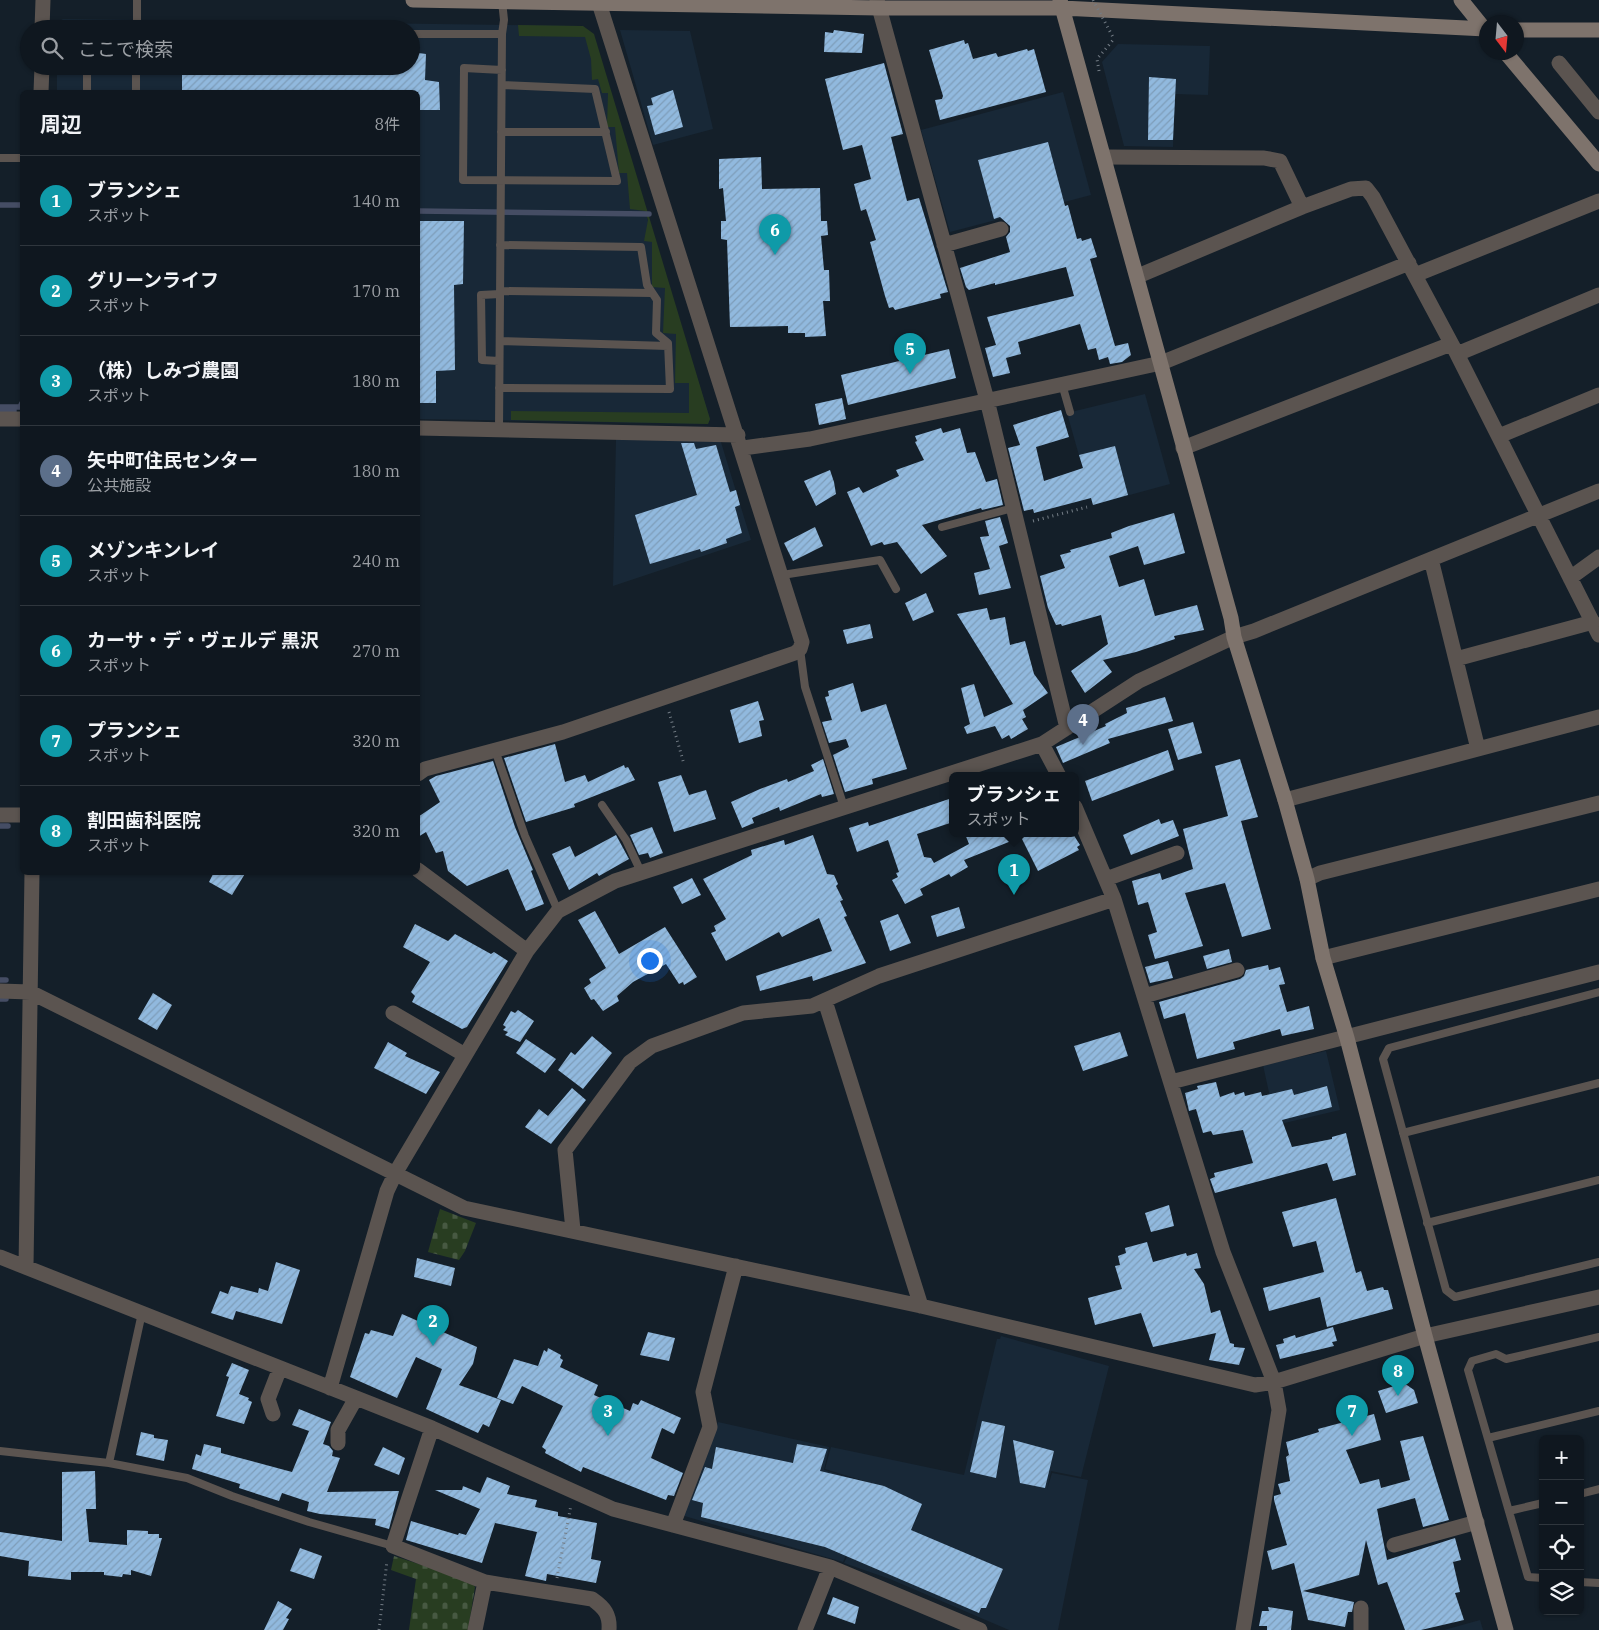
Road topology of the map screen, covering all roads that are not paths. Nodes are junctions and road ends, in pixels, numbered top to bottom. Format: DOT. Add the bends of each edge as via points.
graph roads {
  1 [pos="43,0"];
  2 [pos="137,0"];
  3 [pos="413,0"];
  4 [pos="1461,0"];
  5 [pos="502,1"];
  6 [pos="600,3"];
  7 [pos="878,4"];
  8 [pos="1061,4"];
  9 [pos="42,20"];
  10 [pos="137,20"];
  11 [pos="1479,21"];
  12 [pos="1479,29"];
  13 [pos="1524,30"];
  14 [pos="1599,30"];
  15 [pos="420,34"];
  16 [pos="502,34"];
  17 [pos="1512,60"];
  18 [pos="1559,63"];
  19 [pos="502,70"];
  20 [pos="42,75"];
  21 [pos="87,75"];
  22 [pos="136,75"];
  23 [pos="502,86"];
  24 [pos="41,90"];
  25 [pos="87,90"];
  26 [pos="136,90"];
  27 [pos="1599,112"];
  28 [pos="501,132"];
  29 [pos="606,132"];
  30 [pos="1105,157"];
  31 [pos="0,158"];
  32 [pos="20,158"];
  33 [pos="1599,164"];
  34 [pos="501,178"];
  35 [pos="1599,201"];
  36 [pos="1302,207"];
  37 [pos="1001,229"];
  38 [pos="500,245"];
  39 [pos="944,245"];
  40 [pos="1412,269"];
  41 [pos="1138,276"];
  42 [pos="500,292"];
  43 [pos="652,293"];
  44 [pos="1599,295"];
  45 [pos="500,341"];
  46 [pos="668,346"];
  47 [pos="1454,349"];
  48 [pos="499,361"];
  49 [pos="1161,363"];
  50 [pos="1062,384"];
  51 [pos="499,388"];
  52 [pos="1599,395"];
  53 [pos="987,400"];
  54 [pos="1070,412"];
  55 [pos="0,419"];
  56 [pos="20,419"];
  57 [pos="420,428"];
  58 [pos="499,430"];
  59 [pos="1498,436"];
  60 [pos="740,442"];
  61 [pos="1183,448"];
  62 [pos="1599,491"];
  63 [pos="1013,508"];
  64 [pos="1539,515"];
  65 [pos="942,527"];
  66 [pos="1599,557"];
  67 [pos="1431,559"];
  68 [pos="782,575"];
  69 [pos="1570,578"];
  70 [pos="896,589"];
  71 [pos="1596,629"];
  72 [pos="1234,637"];
  73 [pos="800,649"];
  74 [pos="1456,659"];
  75 [pos="1599,717"];
  76 [pos="1067,728"];
  77 [pos="1042,744"];
  78 [pos="1478,749"];
  79 [pos="495,750"];
  80 [pos="954,772"];
  81 [pos="1057,772"];
  82 [pos="420,773"];
  83 [pos="949,774"];
  84 [pos="1286,800"];
  85 [pos="1599,803"];
  86 [pos="602,805"];
  87 [pos="844,807"];
  88 [pos="0,815"];
  89 [pos="20,815"];
  90 [pos="1079,816"];
  91 [pos="1177,853"];
  92 [pos="420,871"];
  93 [pos="641,872"];
  94 [pos="32,875"];
  95 [pos="1106,878"];
  96 [pos="1307,879"];
  97 [pos="1599,889"];
  98 [pos="1114,899"];
  99 [pos="558,911"];
  100 [pos="527,950"];
  101 [pos="1323,958"];
  102 [pos="1237,970"];
  103 [pos="1599,972"];
  104 [pos="0,991"];
  105 [pos="30,992"];
  106 [pos="1599,992"];
  107 [pos="1144,996"];
  108 [pos="825,1002"];
  109 [pos="393,1013"];
  110 [pos="1347,1038"];
  111 [pos="465,1055"];
  112 [pos="1171,1082"];
  113 [pos="1599,1083"];
  114 [pos="1402,1133"];
  115 [pos="396,1172"];
  116 [pos="1599,1180"];
  117 [pos="1427,1222"];
  118 [pos="572,1230"];
  119 [pos="0,1257"];
  120 [pos="1599,1262"];
  121 [pos="736,1266"];
  122 [pos="26,1267"];
  123 [pos="1599,1297"];
  124 [pos="920,1306"];
  125 [pos="142,1313"];
  126 [pos="1425,1336"];
  127 [pos="1599,1337"];
  128 [pos="280,1368"];
  129 [pos="1274,1382"];
  130 [pos="330,1388"];
  131 [pos="356,1398"];
  132 [pos="1599,1411"];
  133 [pos="273,1414"];
  134 [pos="432,1428"];
  135 [pos="1488,1438"];
  136 [pos="338,1443"];
  137 [pos="0,1451"];
  138 [pos="110,1463"];
  139 [pos="1599,1489"];
  140 [pos="1584,1493"];
  141 [pos="1539,1504"];
  142 [pos="1509,1511"];
  143 [pos="1477,1522"];
  144 [pos="674,1525"];
  145 [pos="1394,1545"];
  146 [pos="393,1546"];
  147 [pos="830,1567"];
  148 [pos="1539,1578"];
  149 [pos="484,1582"];
  150 [pos="1584,1582"];
  151 [pos="1599,1583"];
  152 [pos="1361,1608"];
  153 [pos="475,1630"];
  154 [pos="609,1630"];
  155 [pos="804,1630"];
  156 [pos="980,1630"];
  157 [pos="1243,1630"];
  158 [pos="1361,1630"];
  159 [pos="1506,1630"];
  1 -- 9 [label="street"];
  2 -- 10 [label="lane"];
  3 -- 5 [label="street"];
  4 -- 11 [label="street"];
  5 -- 6 [label="street"];
  5 -- 16 [label="lane"];
  6 -- 7 [label="street"];
  6 -- 60 [label="street"];
  7 -- 8 [label="street"];
  7 -- 39 [label="street"];
  8 -- 12 [label="street"];
  8 -- 30 [label="street"];
  13 -- 14 [label="street"];
  15 -- 16 [label="lane"];
  16 -- 19 [label="lane"];
  17 -- 33 [label="street"];
  18 -- 27 [label="street"];
  19 -- 23 [label="lane"];
  19 -- 34 [label="lane" via="464,68 463,180"];
  20 -- 24 [label="street"];
  21 -- 25 [label="lane"];
  22 -- 26 [label="lane"];
  23 -- 28 [label="lane"];
  23 -- 29 [label="lane" via="596,89"];
  28 -- 29 [label="lane"];
  28 -- 34 [label="lane"];
  29 -- 34 [label="lane" via="617,181"];
  30 -- 36 [label="street" via="1264,158 1280,161"];
  30 -- 41 [label="street"];
  31 -- 32 [label="lane"];
  34 -- 38 [label="lane"];
  35 -- 40 [label="street"];
  36 -- 40 [label="street" via="1351,189 1366,188"];
  36 -- 41 [label="street"];
  37 -- 39 [label="street"];
  38 -- 42 [label="lane"];
  38 -- 43 [label="lane" via="641,247 647,285"];
  39 -- 53 [label="street"];
  40 -- 47 [label="street"];
  40 -- 49 [label="street"];
  41 -- 49 [label="street"];
  42 -- 43 [label="lane"];
  42 -- 45 [label="lane"];
  42 -- 48 [label="lane" via="480,295 482,360"];
  43 -- 46 [label="lane" via="657,300 656,333"];
  44 -- 47 [label="street"];
  45 -- 46 [label="lane"];
  45 -- 48 [label="lane"];
  46 -- 51 [label="lane" via="670,389"];
  47 -- 59 [label="street"];
  47 -- 61 [label="street"];
  48 -- 51 [label="lane"];
  49 -- 50 [label="street"];
  49 -- 61 [label="street"];
  50 -- 53 [label="street"];
  50 -- 54 [label="lane"];
  51 -- 58 [label="lane"];
  52 -- 59 [label="street"];
  53 -- 60 [label="street" via="810,440"];
  53 -- 63 [label="street"];
  55 -- 56 [label="street"];
  57 -- 58 [label="street"];
  58 -- 60 [label="street"];
  59 -- 64 [label="street"];
  60 -- 68 [label="street"];
  61 -- 72 [label="street"];
  62 -- 64 [label="street"];
  63 -- 65 [label="lane"];
  63 -- 76 [label="street"];
  64 -- 67 [label="street"];
  64 -- 69 [label="street"];
  66 -- 69 [label="street"];
  67 -- 72 [label="street"];
  67 -- 74 [label="street"];
  68 -- 70 [label="lane" via="880,560"];
  68 -- 73 [label="street" via="802,642"];
  69 -- 71 [label="street"];
  71 -- 74 [label="street"];
  72 -- 76 [label="street" via="1139,681"];
  72 -- 84 [label="street"];
  73 -- 79 [label="street" via="563,732"];
  73 -- 87 [label="lane" via="805,686"];
  74 -- 78 [label="street"];
  75 -- 78 [label="street"];
  76 -- 77 [label="street"];
  77 -- 80 [label="street"];
  77 -- 81 [label="street"];
  78 -- 84 [label="street"];
  79 -- 82 [label="street"];
  79 -- 99 [label="lane" via="525,836"];
  83 -- 87 [label="street"];
  84 -- 96 [label="street"];
  85 -- 96 [label="street" via="1320,872"];
  86 -- 93 [label="lane" via="626,840"];
  87 -- 93 [label="street"];
  88 -- 89 [label="street"];
  90 -- 95 [label="street"];
  91 -- 95 [label="street"];
  92 -- 100 [label="street"];
  93 -- 99 [label="street" via="615,881"];
  94 -- 105 [label="street"];
  95 -- 98 [label="street"];
  96 -- 101 [label="street"];
  97 -- 101 [label="street"];
  98 -- 107 [label="street"];
  98 -- 108 [label="street" via="879,976"];
  99 -- 100 [label="street"];
  100 -- 111 [label="street"];
  101 -- 110 [label="street"];
  102 -- 107 [label="street"];
  103 -- 110 [label="street"];
  104 -- 105 [label="street"];
  105 -- 115 [label="street"];
  105 -- 122 [label="street"];
  106 -- 114 [label="lane" via="1389,1048 1383,1059"];
  107 -- 112 [label="street"];
  108 -- 118 [label="street" via="743,1013 652,1046 630,1062 565,1150"];
  108 -- 124 [label="street"];
  109 -- 111 [label="street"];
  110 -- 112 [label="street"];
  110 -- 126 [label="street"];
  111 -- 115 [label="street"];
  112 -- 129 [label="street" via="1223,1252"];
  113 -- 114 [label="lane"];
  114 -- 117 [label="lane"];
  115 -- 118 [label="street" via="464,1208"];
  115 -- 130 [label="street" via="387,1191"];
  116 -- 117 [label="lane"];
  117 -- 120 [label="lane" via="1446,1290 1455,1297"];
  118 -- 121 [label="street"];
  119 -- 122 [label="street"];
  121 -- 124 [label="street"];
  121 -- 144 [label="street" via="703,1392 710,1427"];
  122 -- 125 [label="street"];
  123 -- 126 [label="street"];
  124 -- 129 [label="street" via="1255,1385"];
  125 -- 128 [label="street"];
  125 -- 138 [label="lane"];
  126 -- 129 [label="street"];
  126 -- 143 [label="street"];
  127 -- 135 [label="lane" via="1506,1360 1496,1354 1472,1361 1468,1370"];
  128 -- 130 [label="street"];
  128 -- 133 [label="street" via="268,1399"];
  129 -- 157 [label="street" via="1279,1410"];
  130 -- 131 [label="street"];
  131 -- 134 [label="street"];
  131 -- 136 [label="street" via="338,1430"];
  132 -- 135 [label="lane"];
  134 -- 144 [label="street" via="613,1509"];
  134 -- 146 [label="street"];
  135 -- 142 [label="lane"];
  137 -- 138 [label="lane"];
  138 -- 146 [label="lane" via="187,1478 309,1522"];
  139 -- 140 [label="lane"];
  141 -- 142 [label="lane"];
  142 -- 148 [label="lane" via="1528,1577"];
  143 -- 145 [label="street"];
  143 -- 159 [label="street"];
  144 -- 147 [label="street"];
  146 -- 149 [label="street"];
  147 -- 155 [label="street"];
  147 -- 156 [label="street"];
  149 -- 153 [label="street"];
  149 -- 154 [label="street" via="592,1599 603,1606 609,1617"];
  150 -- 151 [label="lane"];
  152 -- 158 [label="street"];
}
